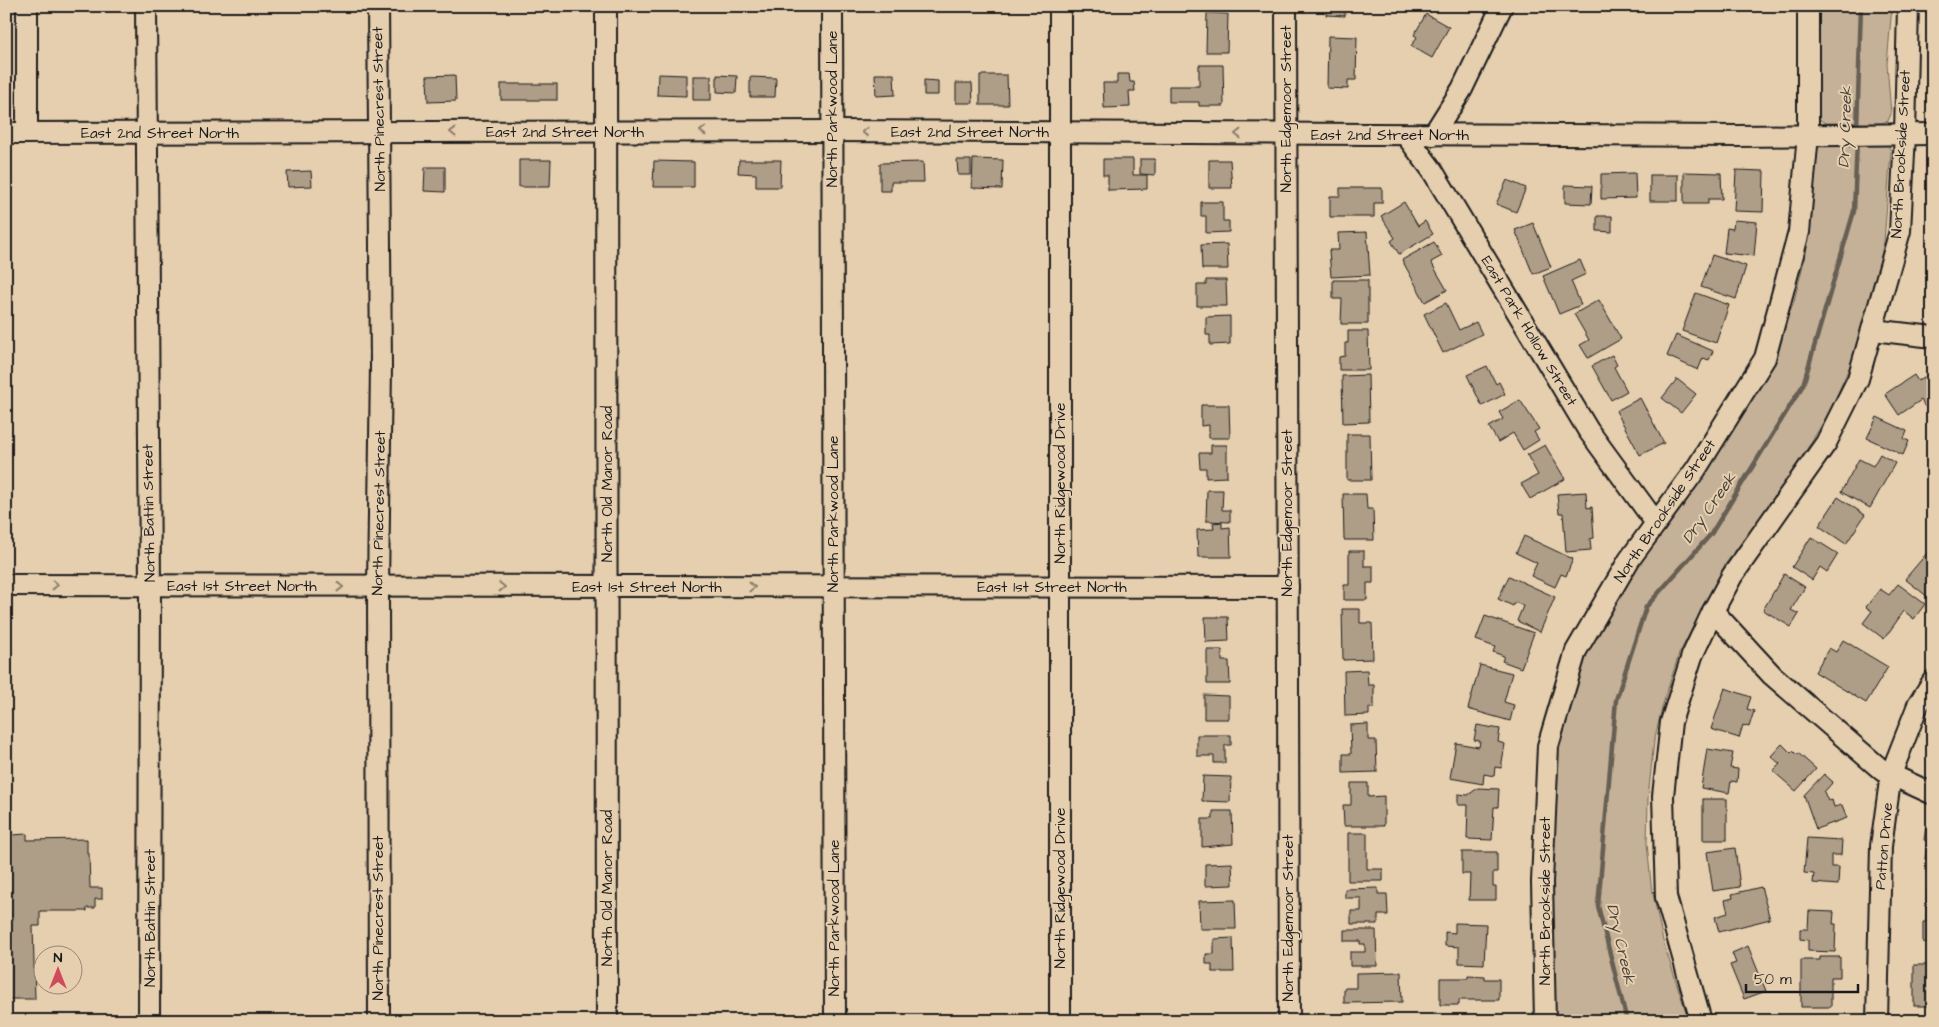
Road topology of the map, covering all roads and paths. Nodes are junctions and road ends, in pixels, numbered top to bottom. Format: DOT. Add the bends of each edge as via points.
graph roads {
  1 [pos="27,6"];
  2 [pos="146,6"];
  3 [pos="378,6"];
  4 [pos="606,6"];
  5 [pos="832,6"];
  6 [pos="1060,6"];
  7 [pos="1286,6"];
  8 [pos="1502,6"];
  9 [pos="1808,6"];
  10 [pos="1908,6"];
  11 [pos="379,132"];
  12 [pos="606,132"];
  13 [pos="832,132"];
  14 [pos="6,133"];
  15 [pos="27,133"];
  16 [pos="146,133"];
  17 [pos="1060,133"];
  18 [pos="1287,134"];
  19 [pos="1897,134"];
  20 [pos="1933,134"];
  21 [pos="1406,135"];
  22 [pos="1816,135"];
  23 [pos="1433,136"];
  24 [pos="1873,330"];
  25 [pos="1933,337"];
  26 [pos="1656,524"];
  27 [pos="6,585"];
  28 [pos="150,586"];
  29 [pos="378,587"];
  30 [pos="607,587"];
  31 [pos="833,587"];
  32 [pos="1060,587"];
  33 [pos="1288,587"];
  34 [pos="1713,611"];
  35 [pos="1933,681"];
  36 [pos="1891,774"];
  37 [pos="1933,794"];
  38 [pos="149,1021"];
  39 [pos="378,1021"];
  40 [pos="608,1021"];
  41 [pos="835,1021"];
  42 [pos="1060,1021"];
  43 [pos="1289,1021"];
  44 [pos="1545,1021"];
  45 [pos="1701,1021"];
  46 [pos="1877,1021"];
  1 -- 15 [label="street"];
  2 -- 16 [label="street, North Battin Street"];
  3 -- 11 [label="street, North Pinecrest Street"];
  4 -- 12 [label="street, North Old Manor Road"];
  5 -- 13 [label="street, North Parkwood Lane"];
  6 -- 17 [label="street, North Ridgewood Drive"];
  7 -- 18 [label="street, North Edgemoor Street"];
  8 -- 23 [label="street" via="1462,90"];
  9 -- 22 [label="street, North Brookside Street"];
  10 -- 19 [label="street, North Brookside Street"];
  12 -- 11 [label="street, East 2nd Street North, one-way"];
  11 -- 16 [label="street, East 2nd Street North"];
  11 -- 29 [label="street, North Pinecrest Street" via="381,366"];
  13 -- 12 [label="street, East 2nd Street North, one-way"];
  12 -- 30 [label="street, North Old Manor Road"];
  17 -- 13 [label="street, East 2nd Street North, one-way"];
  13 -- 31 [label="street, North Parkwood Lane"];
  14 -- 15 [label="street, East 2nd Street North"];
  15 -- 16 [label="street, East 2nd Street North"];
  16 -- 28 [label="street, North Battin Street"];
  18 -- 17 [label="street, East 2nd Street North, one-way"];
  17 -- 32 [label="street, North Ridgewood Drive"];
  18 -- 21 [label="street, East 2nd Street North"];
  18 -- 33 [label="street, North Edgemoor Street"];
  19 -- 20 [label="street, East 2nd Street North"];
  19 -- 22 [label="street, East 2nd Street North"];
  19 -- 24 [label="street, North Brookside Street" via="1900,231"];
  21 -- 23 [label="street, East 2nd Street North"];
  21 -- 26 [label="street, East Park Hollow Street" via="1432,170 1588,430"];
  22 -- 23 [label="street, East 2nd Street North"];
  22 -- 26 [label="street, North Brookside Street" via="1799,232 1765,358 1696,469"];
  24 -- 25 [label="street"];
  24 -- 34 [label="street, North Brookside Street" via="1858,379 1826,443 1742,562"];
  26 -- 44 [label="street, North Brookside Street" via="1629,560 1576,651 1548,746 1542,882"];
  27 -- 28 [label="street, East 1st Street North, one-way"];
  28 -- 29 [label="street, East 1st Street North, one-way"];
  28 -- 38 [label="street, North Battin Street"];
  29 -- 30 [label="street, East 1st Street North, one-way"];
  29 -- 39 [label="street, North Pinecrest Street"];
  30 -- 31 [label="street, East 1st Street North, one-way"];
  30 -- 40 [label="street, North Old Manor Road"];
  31 -- 32 [label="street, East 1st Street North"];
  31 -- 41 [label="street, North Parkwood Lane"];
  32 -- 33 [label="street, East 1st Street North"];
  32 -- 42 [label="street, North Ridgewood Drive"];
  33 -- 43 [label="street, North Edgemoor Street"];
  34 -- 36 [label="street" via="1772,675 1883,771"];
  34 -- 45 [label="street, North Brookside Street" via="1692,656 1671,722 1663,796 1666,897"];
  35 -- 36 [label="street, Patton Drive" via="1918,705"];
  36 -- 37 [label="street"];
  36 -- 46 [label="street, Patton Drive" via="1881,846"];
}
